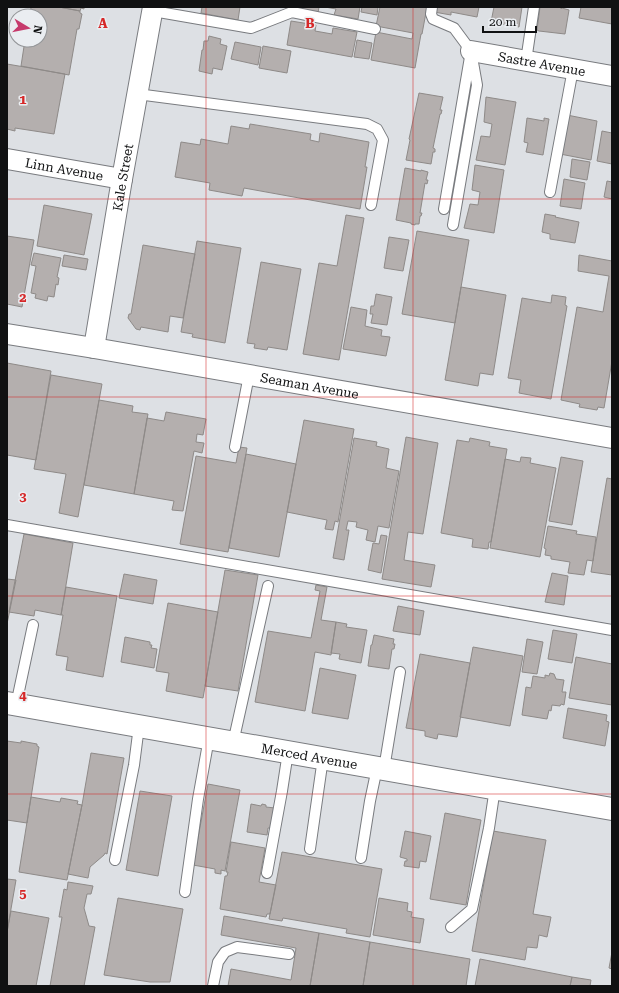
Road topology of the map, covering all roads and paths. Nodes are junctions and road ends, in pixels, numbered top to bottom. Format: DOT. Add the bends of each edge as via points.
graph roads {
  1 [pos="432,7"];
  2 [pos="534,7"];
  3 [pos="153,9"];
  4 [pos="375,29"];
  5 [pos="471,51"];
  6 [pos="526,61"];
  7 [pos="572,69"];
  8 [pos="612,76"];
  9 [pos="137,94"];
  10 [pos="7,159"];
  11 [pos="122,178"];
  12 [pos="550,192"];
  13 [pos="372,205"];
  14 [pos="444,209"];
  15 [pos="453,225"];
  16 [pos="7,334"];
  17 [pos="94,348"];
  18 [pos="249,375"];
  19 [pos="612,438"];
  20 [pos="235,447"];
  21 [pos="7,525"];
  22 [pos="268,586"];
  23 [pos="33,625"];
  24 [pos="612,630"];
  25 [pos="400,672"];
  26 [pos="11,704"];
  27 [pos="139,726"];
  28 [pos="208,738"];
  29 [pos="233,743"];
  30 [pos="288,752"];
  31 [pos="323,758"];
  32 [pos="381,768"];
  33 [pos="495,788"];
  34 [pos="612,809"];
  35 [pos="310,849"];
  36 [pos="361,858"];
  37 [pos="115,860"];
  38 [pos="267,873"];
  39 [pos="185,892"];
  40 [pos="451,927"];
  41 [pos="289,954"];
  42 [pos="212,986"];
  1 -- 5 [label="lane" via="433,19 454,28"];
  2 -- 6 [label="lane"];
  3 -- 4 [label="lane" via="251,28 292,12"];
  3 -- 9 [label="street, Kale Street"];
  5 -- 6 [label="street, Sastre Avenue"];
  5 -- 14 [label="lane"];
  5 -- 15 [label="lane" via="477,85"];
  6 -- 7 [label="street, Sastre Avenue"];
  7 -- 8 [label="street, Sastre Avenue"];
  7 -- 12 [label="lane"];
  9 -- 11 [label="street, Kale Street"];
  9 -- 13 [label="lane" via="367,124 377,129 384,140"];
  10 -- 11 [label="street, Linn Avenue"];
  11 -- 17 [label="street, Kale Street"];
  16 -- 17 [label="street, Seaman Avenue"];
  17 -- 18 [label="street, Seaman Avenue"];
  18 -- 19 [label="street, Seaman Avenue"];
  18 -- 20 [label="lane"];
  21 -- 24 [label="lane"];
  22 -- 29 [label="lane"];
  23 -- 26 [label="lane"];
  25 -- 32 [label="lane"];
  26 -- 27 [label="street, Merced Avenue"];
  27 -- 28 [label="street, Merced Avenue"];
  27 -- 37 [label="lane"];
  28 -- 29 [label="street, Merced Avenue"];
  28 -- 39 [label="lane"];
  29 -- 30 [label="street, Merced Avenue"];
  30 -- 31 [label="street, Merced Avenue"];
  30 -- 38 [label="lane"];
  31 -- 32 [label="street, Merced Avenue"];
  31 -- 35 [label="lane"];
  32 -- 33 [label="street, Merced Avenue"];
  32 -- 36 [label="lane" via="370,800"];
  33 -- 34 [label="street, Merced Avenue"];
  33 -- 40 [label="lane" via="472,909"];
  41 -- 42 [label="lane" via="237,947 225,952 218,962"];
}
